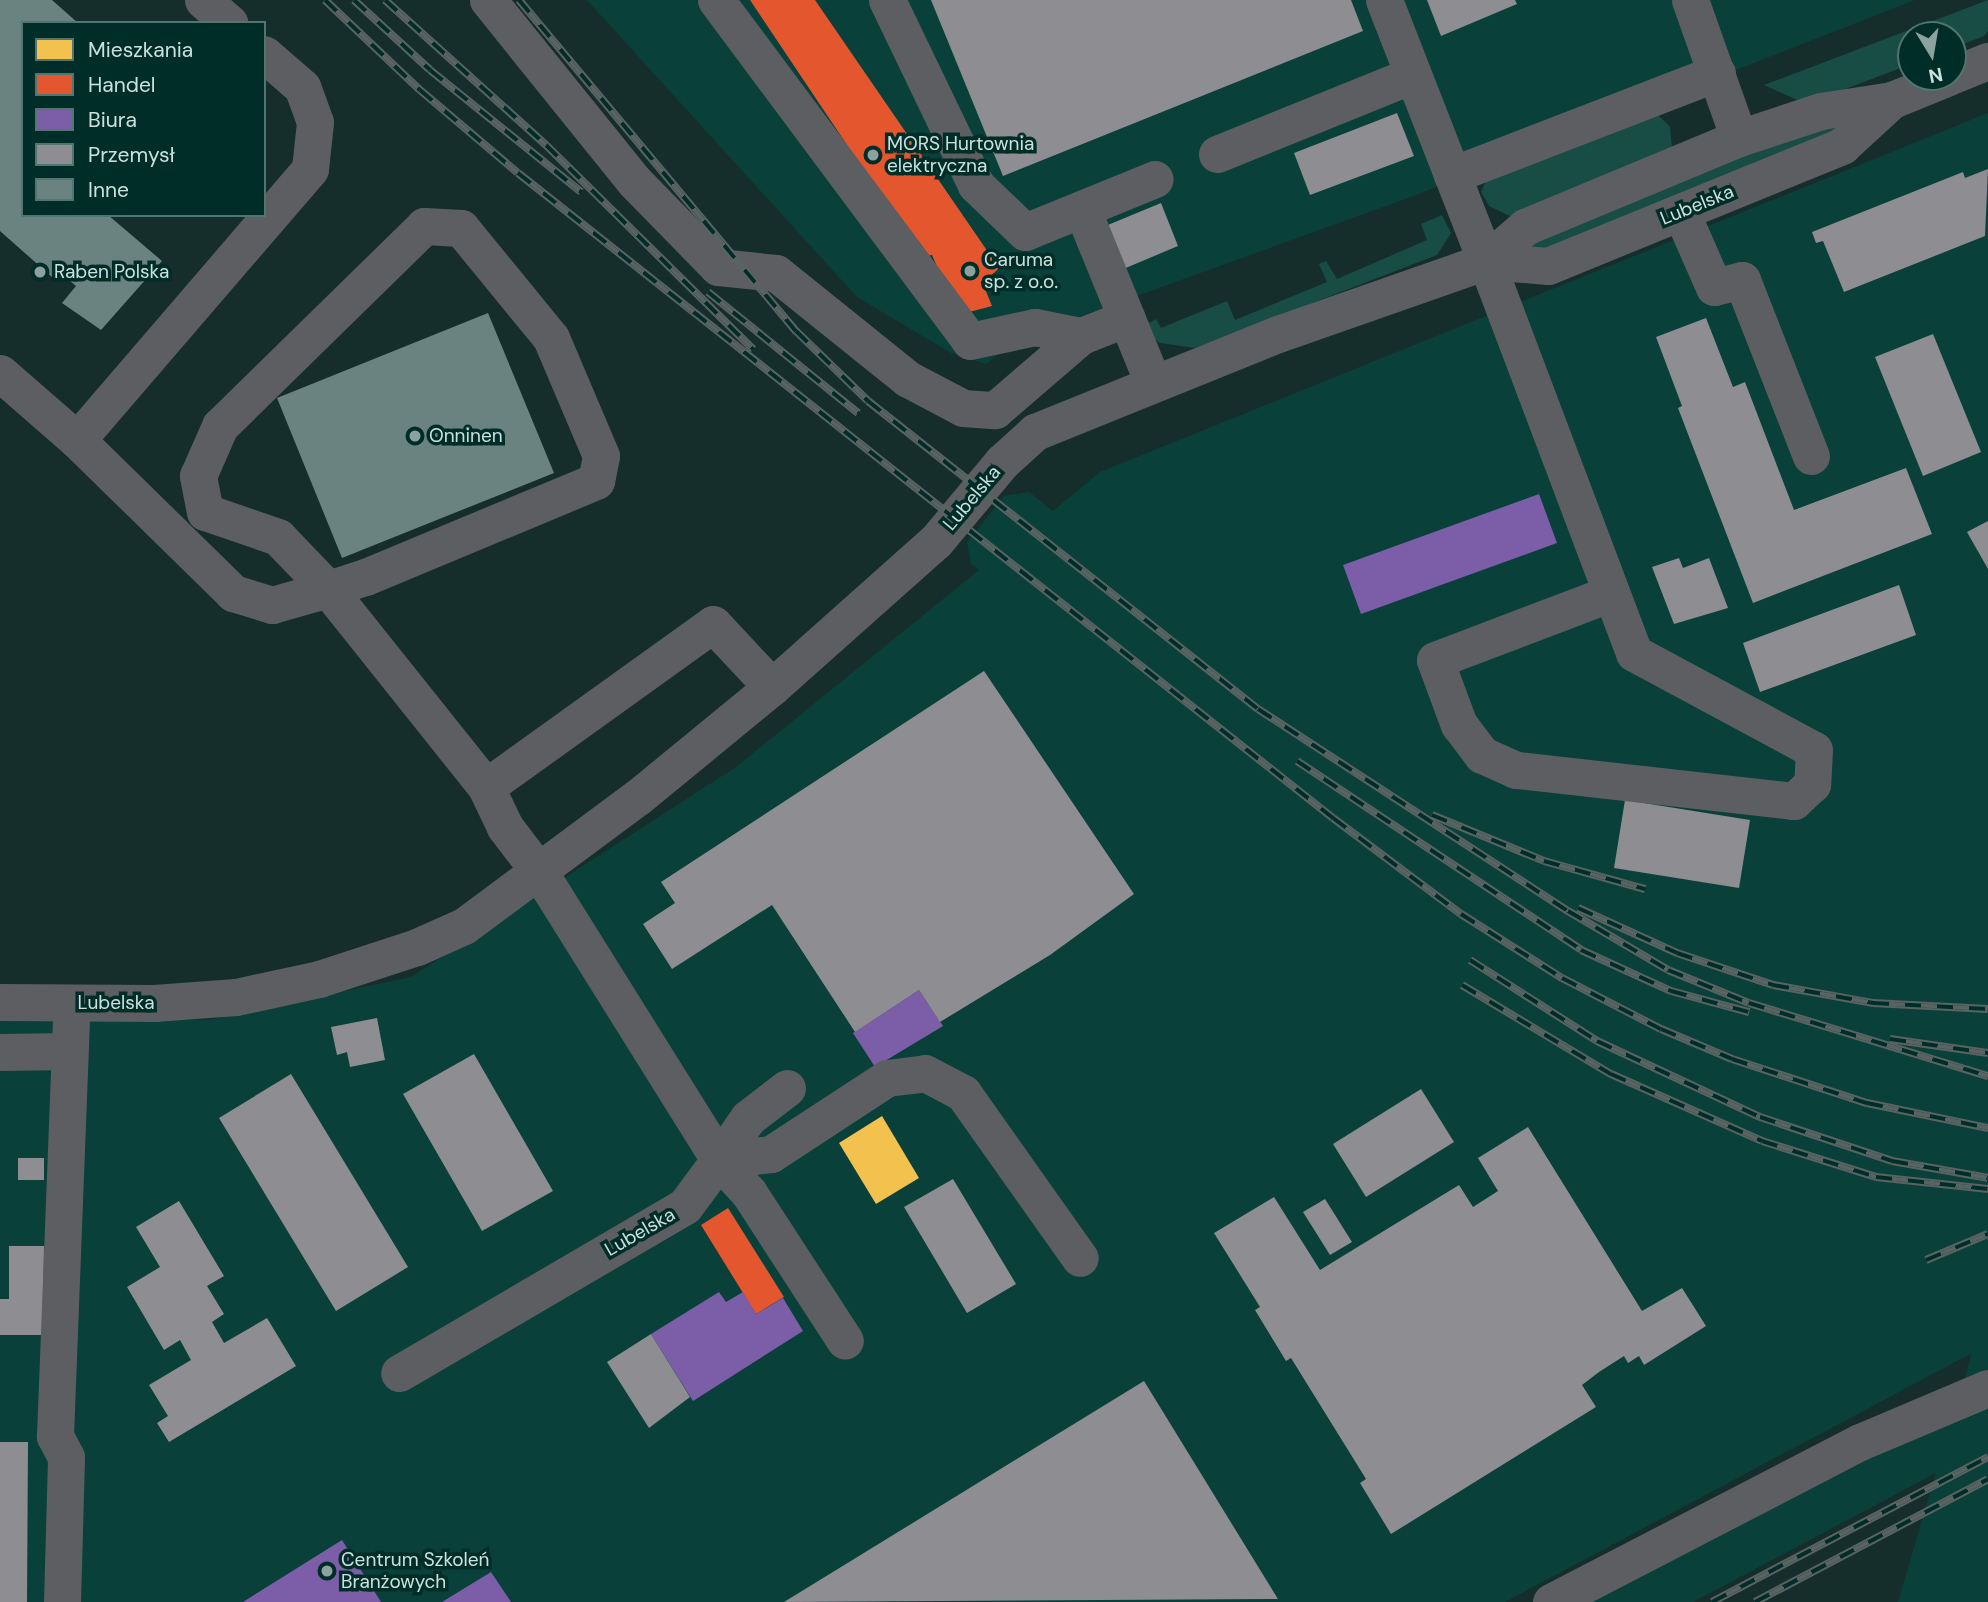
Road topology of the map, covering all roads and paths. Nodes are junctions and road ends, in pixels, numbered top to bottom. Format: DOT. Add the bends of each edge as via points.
graph roads {
  1 [pos="203,0"];
  2 [pos="488,0"];
  3 [pos="716,0"];
  4 [pos="887,0"];
  5 [pos="1384,0"];
  6 [pos="1690,0"];
  7 [pos="227,21"];
  8 [pos="266,56"];
  9 [pos="1988,61"];
  10 [pos="1967,70"];
  11 [pos="1717,73"];
  12 [pos="1413,75"];
  13 [pos="1914,91"];
  14 [pos="1892,100"];
  15 [pos="1739,138"];
  16 [pos="1217,154"];
  17 [pos="1452,175"];
  18 [pos="1155,179"];
  19 [pos="1082,209"];
  20 [pos="1681,212"];
  21 [pos="1486,261"];
  22 [pos="1127,318"];
  23 [pos="1081,335"];
  24 [pos="0,373"];
  25 [pos="1153,383"];
  26 [pos="77,440"];
  27 [pos="1811,456"];
  28 [pos="328,589"];
  29 [pos="1611,593"];
  30 [pos="772,687"];
  31 [pos="486,787"];
  32 [pos="540,873"];
  33 [pos="0,1002"];
  34 [pos="72,1003"];
  35 [pos="69,1051"];
  36 [pos="0,1052"];
  37 [pos="788,1088"];
  38 [pos="719,1160"];
  39 [pos="1080,1258"];
  40 [pos="845,1341"];
  41 [pos="398,1373"];
  42 [pos="1988,1388"];
  43 [pos="62,1602"];
  44 [pos="1551,1602"];
  1 -- 7 [label="street"];
  2 -- 23 [label="street" via="634,181 718,267 776,273 908,379 962,408 995,410"];
  3 -- 23 [label="street" via="970,341 1035,327"];
  4 -- 19 [label="street" via="976,185 1025,232"];
  5 -- 12 [label="street"];
  6 -- 11 [label="street"];
  8 -- 26 [label="street" via="302,87 315,122 310,169"];
  9 -- 10 [label="street, Lubelska"];
  11 -- 15 [label="street"];
  11 -- 17 [label="street"];
  12 -- 16 [label="street"];
  12 -- 17 [label="street"];
  13 -- 14 [label="street, Lubelska"];
  14 -- 15 [label="street, Lubelska" via="1821,111"];
  14 -- 20 [label="street, Lubelska" via="1842,146"];
  15 -- 21 [label="street, Lubelska" via="1525,227"];
  17 -- 21 [label="street"];
  18 -- 19 [label="street"];
  19 -- 22 [label="street"];
  20 -- 21 [label="street, Lubelska" via="1548,266"];
  20 -- 27 [label="street" via="1714,287 1742,280"];
  21 -- 25 [label="street, Lubelska"];
  21 -- 29 [label="street"];
  22 -- 23 [label="street"];
  22 -- 25 [label="street"];
  24 -- 26 [label="street"];
  25 -- 30 [label="street, Lubelska" via="1035,432 1002,462 936,541"];
  26 -- 28 [label="street" via="233,593 272,605"];
  28 -- 28 [label="street" via="365,578 596,481 601,456 551,338 461,228 424,226 220,426 198,476 205,512 278,537"];
  28 -- 31 [label="street"];
  29 -- 29 [label="street" via="1634,653 1814,750 1812,784 1794,801 1516,770 1482,755 1460,725 1435,660"];
  30 -- 31 [label="street" via="713,624"];
  30 -- 32 [label="street, Lubelska"];
  31 -- 32 [label="street" via="505,827"];
  32 -- 34 [label="street, Lubelska" via="464,926 417,947 319,979 207,1000"];
  32 -- 38 [label="street"];
  33 -- 34 [label="street, Lubelska"];
  34 -- 35 [label="street"];
  35 -- 36 [label="street"];
  35 -- 43 [label="street" via="55,1436 66,1458"];
  37 -- 38 [label="street, Lubelska" via="748,1118"];
  38 -- 39 [label="street" via="771,1153 887,1078 925,1073 963,1093"];
  38 -- 40 [label="street" via="749,1192"];
  38 -- 41 [label="street, Lubelska" via="685,1206"];
  42 -- 44 [label="street" via="1860,1442"];
}
